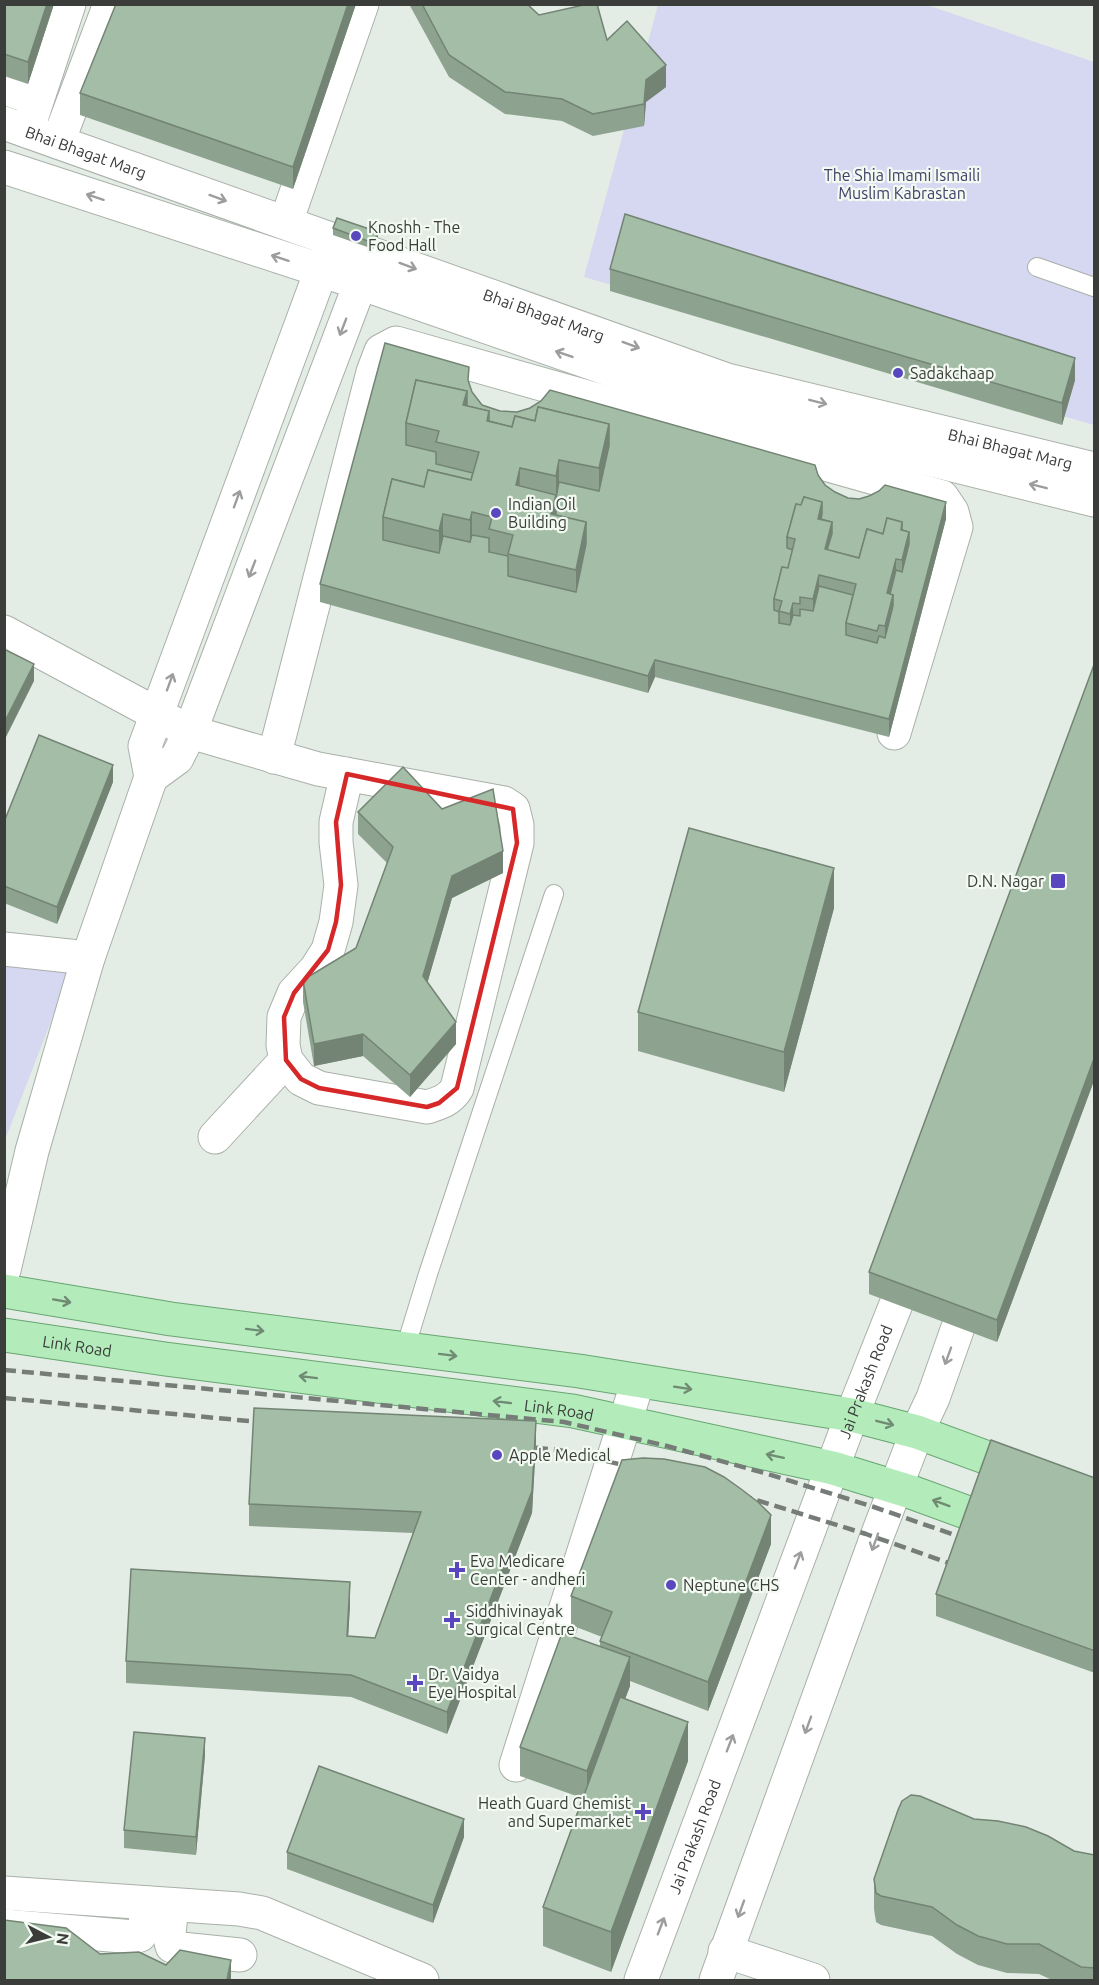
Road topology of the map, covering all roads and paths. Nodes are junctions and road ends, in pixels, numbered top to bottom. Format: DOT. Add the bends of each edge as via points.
graph roads {
  1 [pos="69,4"];
  2 [pos="110,4"];
  3 [pos="362,4"];
  4 [pos="4,88"];
  5 [pos="37,99"];
  6 [pos="16,127"];
  7 [pos="58,142"];
  8 [pos="4,167"];
  9 [pos="176,183"];
  10 [pos="164,219"];
  11 [pos="286,222"];
  12 [pos="333,239"];
  13 [pos="372,253"];
  14 [pos="1037,267"];
  15 [pos="321,271"];
  16 [pos="360,283"];
  17 [pos="1095,287"];
  18 [pos="718,406"];
  19 [pos="701,465"];
  20 [pos="1095,469"];
  21 [pos="1095,500"];
  22 [pos="916,555"];
  23 [pos="4,633"];
  24 [pos="873,697"];
  25 [pos="158,714"];
  26 [pos="190,732"];
  27 [pos="894,733"];
  28 [pos="274,757"];
  29 [pos="347,774"];
  30 [pos="151,777"];
  31 [pos="554,894"];
  32 [pos="4,949"];
  33 [pos="88,958"];
  34 [pos="286,1060"];
  35 [pos="214,1137"];
  36 [pos="921,1242"];
  37 [pos="984,1254"];
  38 [pos="4,1270"];
  39 [pos="4,1291"];
  40 [pos="4,1335"];
  41 [pos="405,1349"];
  42 [pos="638,1381"];
  43 [pos="852,1415"];
  44 [pos="624,1423"];
  45 [pos="917,1432"];
  46 [pos="832,1468"];
  47 [pos="897,1488"];
  48 [pos="1095,1497"];
  49 [pos="1095,1559"];
  50 [pos="516,1765"];
  51 [pos="4,1893"];
  52 [pos="42,1896"];
  53 [pos="95,1899"];
  54 [pos="160,1904"];
  55 [pos="206,1907"];
  56 [pos="248,1911"];
  57 [pos="4,1926"];
  58 [pos="40,1929"];
  59 [pos="93,1934"];
  60 [pos="202,1951"];
  61 [pos="721,1966"];
  62 [pos="238,1968"];
  63 [pos="401,1977"];
  64 [pos="641,1980"];
  65 [pos="813,1980"];
  1 -- 5 [label="street"];
  2 -- 7 [label="street"];
  3 -- 11 [label="street"];
  4 -- 5 [label="street"];
  5 -- 6 [label="street"];
  6 -- 7 [label="street, Bhai Bhagat Marg"];
  7 -- 9 [label="street, Bhai Bhagat Marg"];
  10 -- 8 [label="street, one-way"];
  9 -- 10 [label="street"];
  9 -- 11 [label="street, Bhai Bhagat Marg, one-way"];
  15 -- 10 [label="street, one-way"];
  11 -- 12 [label="street, Bhai Bhagat Marg"];
  12 -- 13 [label="street, Bhai Bhagat Marg"];
  12 -- 15 [label="street"];
  13 -- 16 [label="street"];
  13 -- 18 [label="street, Bhai Bhagat Marg, one-way"];
  14 -- 17 [label="lane"];
  15 -- 16 [label="street"];
  25 -- 15 [label="street, one-way"];
  18 -- 16 [label="street, one-way"];
  16 -- 26 [label="street, one-way"];
  18 -- 19 [label="street"];
  18 -- 20 [label="street, Bhai Bhagat Marg, one-way"];
  21 -- 18 [label="street, one-way"];
  18 -- 27 [label="street" via="942,497 952,512 956,527"];
  18 -- 28 [label="street" via="396,344 381,351"];
  22 -- 24 [label="street" via="921,575 891,685"];
  23 -- 25 [label="street"];
  25 -- 26 [label="street"];
  25 -- 30 [label="street" via="145,746"];
  26 -- 28 [label="street"];
  26 -- 30 [label="street" via="177,758"];
  28 -- 29 [label="street"];
  29 -- 34 [label="street" via="336,822 341,885 336,922 328,950 294,993 284,1017"];
  29 -- 34 [label="street" via="504,803 513,809 517,843 452,1096 427,1107 319,1088 301,1079"];
  30 -- 33 [label="street"];
  31 -- 41 [label="lane"];
  32 -- 33 [label="street"];
  33 -- 38 [label="street" via="32,1151"];
  34 -- 35 [label="street"];
  36 -- 43 [label="street, Jai Prakash Road"];
  37 -- 45 [label="street, one-way"];
  39 -- 41 [label="main road, one-way" via="171,1319"];
  44 -- 40 [label="main road, Link Road, one-way" via="573,1412"];
  41 -- 42 [label="main road, one-way"];
  42 -- 43 [label="main road, one-way"];
  42 -- 44 [label="street"];
  43 -- 45 [label="main road, one-way"];
  43 -- 46 [label="street, Jai Prakash Road"];
  46 -- 44 [label="main road, Link Road, one-way"];
  44 -- 50 [label="street"];
  45 -- 47 [label="street"];
  45 -- 48 [label="main road"];
  46 -- 47 [label="main road, Link Road"];
  64 -- 46 [label="street, Jai Prakash Road, one-way"];
  49 -- 47 [label="main road, Link Road, one-way"];
  47 -- 61 [label="street, one-way"];
  51 -- 52 [label="street"];
  52 -- 53 [label="street"];
  52 -- 58 [label="street"];
  53 -- 54 [label="street"];
  53 -- 59 [label="street"];
  54 -- 55 [label="street"];
  54 -- 59 [label="street" via="140,1935"];
  54 -- 60 [label="street" via="171,1946"];
  55 -- 56 [label="street"];
  55 -- 60 [label="street"];
  56 -- 62 [label="street"];
  56 -- 63 [label="street" via="262,1913"];
  57 -- 58 [label="street"];
  58 -- 59 [label="street"];
  60 -- 62 [label="street"];
  61 -- 65 [label="street"];
}
